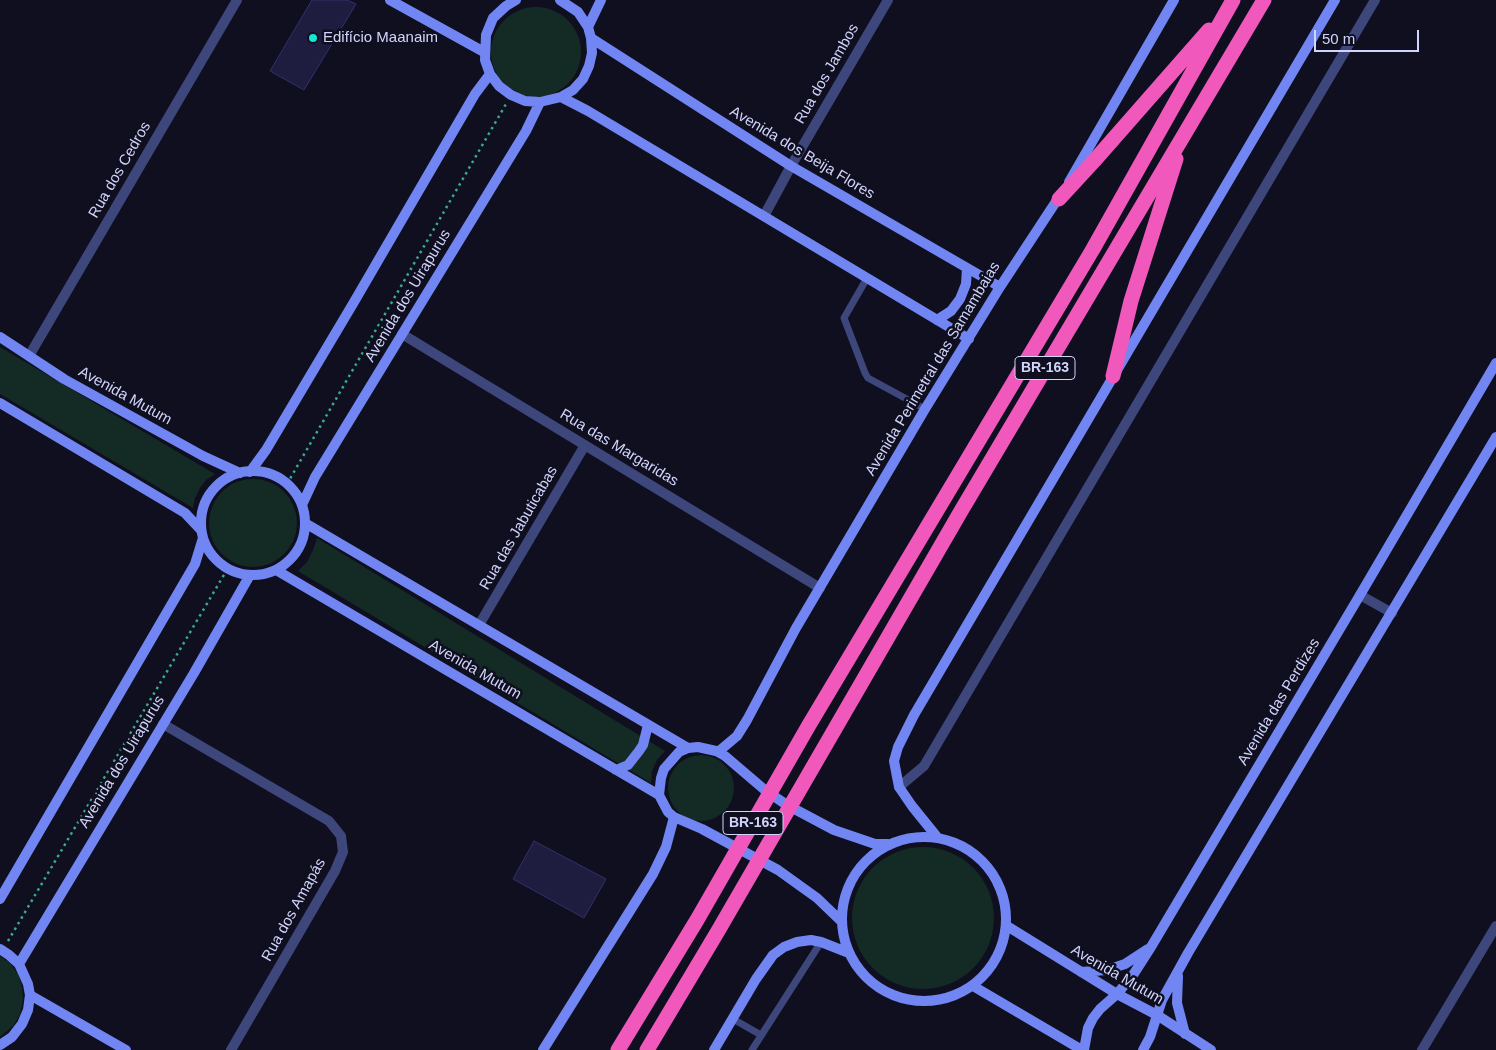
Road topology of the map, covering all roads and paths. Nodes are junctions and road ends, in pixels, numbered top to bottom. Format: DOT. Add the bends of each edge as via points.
graph roads {
  1 [pos="237,0"];
  2 [pos="390,0"];
  3 [pos="516,0"];
  4 [pos="560,0"];
  5 [pos="600,0"];
  6 [pos="888,0"];
  7 [pos="1174,0"];
  8 [pos="1264,0"];
  9 [pos="1335,0"];
  10 [pos="1375,0"];
  11 [pos="1231,3"];
  12 [pos="588,27"];
  13 [pos="591,38"];
  14 [pos="484,52"];
  15 [pos="490,74"];
  16 [pos="511,95"];
  17 [pos="561,97"];
  18 [pos="540,102"];
  19 [pos="1185,132"];
  20 [pos="791,166"];
  21 [pos="1059,199"];
  22 [pos="764,216"];
  23 [pos="967,268"];
  24 [pos="867,278"];
  25 [pos="1000,288"];
  26 [pos="937,320"];
  27 [pos="402,334"];
  28 [pos="0,337"];
  29 [pos="969,339"];
  30 [pos="29,356"];
  31 [pos="1496,362"];
  32 [pos="1114,376"];
  33 [pos="0,403"];
  34 [pos="925,409"];
  35 [pos="1496,437"];
  36 [pos="585,445"];
  37 [pos="245,472"];
  38 [pos="287,484"];
  39 [pos="302,505"];
  40 [pos="305,523"];
  41 [pos="202,534"];
  42 [pos="228,568"];
  43 [pos="276,570"];
  44 [pos="250,575"];
  45 [pos="820,588"];
  46 [pos="1360,596"];
  47 [pos="1392,613"];
  48 [pos="479,625"];
  49 [pos="163,724"];
  50 [pos="648,725"];
  51 [pos="688,748"];
  52 [pos="718,752"];
  53 [pos="616,770"];
  54 [pos="899,786"];
  55 [pos="659,795"];
  56 [pos="674,817"];
  57 [pos="937,837"];
  58 [pos="889,844"];
  59 [pos="0,899"];
  60 [pos="842,922"];
  61 [pos="1007,926"];
  62 [pos="1496,926"];
  63 [pos="821,942"];
  64 [pos="1151,948"];
  65 [pos="1,950"];
  66 [pos="849,953"];
  67 [pos="19,964"];
  68 [pos="1081,972"];
  69 [pos="1179,972"];
  70 [pos="972,986"];
  71 [pos="30,994"];
  72 [pos="1118,994"];
  73 [pos="1156,1015"];
  74 [pos="733,1018"];
  75 [pos="1185,1034"];
  76 [pos="761,1035"];
  77 [pos="0,1045"];
  78 [pos="8,1050"];
  79 [pos="126,1050"];
  80 [pos="231,1050"];
  81 [pos="542,1050"];
  82 [pos="618,1050"];
  83 [pos="647,1050"];
  84 [pos="714,1050"];
  85 [pos="752,1050"];
  86 [pos="1083,1050"];
  87 [pos="1143,1050"];
  88 [pos="1211,1050"];
  89 [pos="1422,1050"];
  1 -- 30 [label="street, Rua dos Cedros"];
  2 -- 14 [label="street"];
  3 -- 14 [label="street" via="493,18 486,34"];
  4 -- 12 [label="street" via="578,12"];
  5 -- 12 [label="street"];
  6 -- 20 [label="street, Rua dos Jambos"];
  7 -- 21 [label="street, Avenida Perimetral das Samambaias"];
  8 -- 19 [label="highway, BR-163"];
  9 -- 32 [label="street"];
  10 -- 54 [label="street" via="924,766"];
  11 -- 21 [label="highway"];
  11 -- 82 [label="highway, BR-163" via="1093,249"];
  12 -- 13 [label="street"];
  13 -- 17 [label="street" via="592,52 583,79"];
  13 -- 20 [label="street, Avenida dos Beija Flores"];
  14 -- 15 [label="street"];
  15 -- 16 [label="street"];
  15 -- 37 [label="street" via="475,94 266,450"];
  16 -- 18 [label="street" via="525,101"];
  16 -- 38 [label="path"];
  17 -- 18 [label="street"];
  17 -- 22 [label="street"];
  18 -- 27 [label="street, Avenida dos Uirapurus" via="526,131"];
  19 -- 32 [label="highway" via="1131,301"];
  19 -- 83 [label="highway, BR-163"];
  20 -- 22 [label="street, Rua dos Jambos"];
  20 -- 23 [label="street, Avenida dos Beija Flores"];
  21 -- 25 [label="street, Avenida Perimetral das Samambaias"];
  22 -- 24 [label="street"];
  23 -- 25 [label="street, Avenida dos Beija Flores"];
  23 -- 26 [label="street" via="966,284 960,299"];
  24 -- 26 [label="street"];
  24 -- 34 [label="lane" via="844,318 865,372 868,378"];
  25 -- 29 [label="street, Avenida Perimetral das Samambaias"];
  26 -- 29 [label="street"];
  27 -- 36 [label="street, Rua das Margaridas"];
  27 -- 39 [label="street, Avenida dos Uirapurus" via="315,477"];
  28 -- 30 [label="street, Avenida Mutum"];
  29 -- 34 [label="street, Avenida Perimetral das Samambaias"];
  30 -- 37 [label="street, Avenida Mutum" via="64,379 203,456"];
  31 -- 46 [label="street, Avenida das Perdizes"];
  32 -- 54 [label="street" via="914,715 895,754"];
  33 -- 41 [label="street" via="185,513"];
  34 -- 45 [label="street, Avenida Perimetral das Samambaias"];
  35 -- 47 [label="street"];
  36 -- 45 [label="street, Rua das Margaridas"];
  36 -- 48 [label="street, Rua das Jabuticabas"];
  37 -- 38 [label="street" via="264,472"];
  37 -- 41 [label="street" via="226,479 206,500"];
  38 -- 39 [label="street"];
  39 -- 40 [label="street"];
  40 -- 43 [label="street" via="298,551"];
  40 -- 48 [label="street"];
  41 -- 42 [label="street" via="210,553"];
  41 -- 59 [label="street" via="195,564"];
  42 -- 44 [label="street"];
  42 -- 65 [label="path"];
  43 -- 44 [label="street"];
  43 -- 53 [label="street, Avenida Mutum"];
  44 -- 49 [label="street, Avenida dos Uirapurus"];
  45 -- 52 [label="street, Avenida Perimetral das Samambaias" via="742,728"];
  46 -- 47 [label="street"];
  46 -- 64 [label="street, Avenida das Perdizes"];
  47 -- 69 [label="street"];
  48 -- 50 [label="street"];
  49 -- 67 [label="street, Avenida dos Uirapurus"];
  49 -- 80 [label="street, Rua dos Amapás" via="329,821 341,836 343,852 335,871"];
  50 -- 51 [label="street"];
  50 -- 53 [label="street" via="639,751 628,764"];
  51 -- 52 [label="street"];
  51 -- 55 [label="street" via="679,752 664,769"];
  52 -- 58 [label="street" via="794,809 860,840"];
  53 -- 55 [label="street, Avenida Mutum"];
  54 -- 57 [label="street"];
  55 -- 56 [label="street"];
  56 -- 60 [label="street" via="778,870"];
  56 -- 81 [label="street" via="666,847 653,874"];
  57 -- 58 [label="street"];
  57 -- 61 [label="street" via="968,848 991,870 1005,899"];
  58 -- 60 [label="street" via="869,857 854,876 846,890"];
  60 -- 66 [label="street"];
  61 -- 68 [label="street, Avenida Mutum"];
  61 -- 70 [label="street" via="995,962"];
  62 -- 89 [label="street"];
  63 -- 66 [label="street"];
  63 -- 74 [label="street" via="797,942 773,955"];
  63 -- 76 [label="lane"];
  64 -- 68 [label="street" via="1125,964 1107,970"];
  64 -- 72 [label="street, Avenida das Perdizes"];
  65 -- 67 [label="street"];
  66 -- 70 [label="street" via="868,979 881,989 904,998 944,999"];
  67 -- 71 [label="street"];
  68 -- 72 [label="street, Avenida Mutum"];
  69 -- 73 [label="street"];
  69 -- 75 [label="street" via="1177,1003"];
  70 -- 86 [label="street"];
  71 -- 77 [label="street" via="22,1024"];
  71 -- 79 [label="street"];
  72 -- 73 [label="street, Avenida Mutum"];
  72 -- 86 [label="street, Avenida das Perdizes" via="1093,1018"];
  73 -- 75 [label="street, Avenida Mutum"];
  73 -- 87 [label="street"];
  74 -- 76 [label="lane"];
  74 -- 84 [label="street"];
  75 -- 88 [label="street, Avenida Mutum"];
  76 -- 85 [label="lane"];
  77 -- 78 [label="street"];
}
